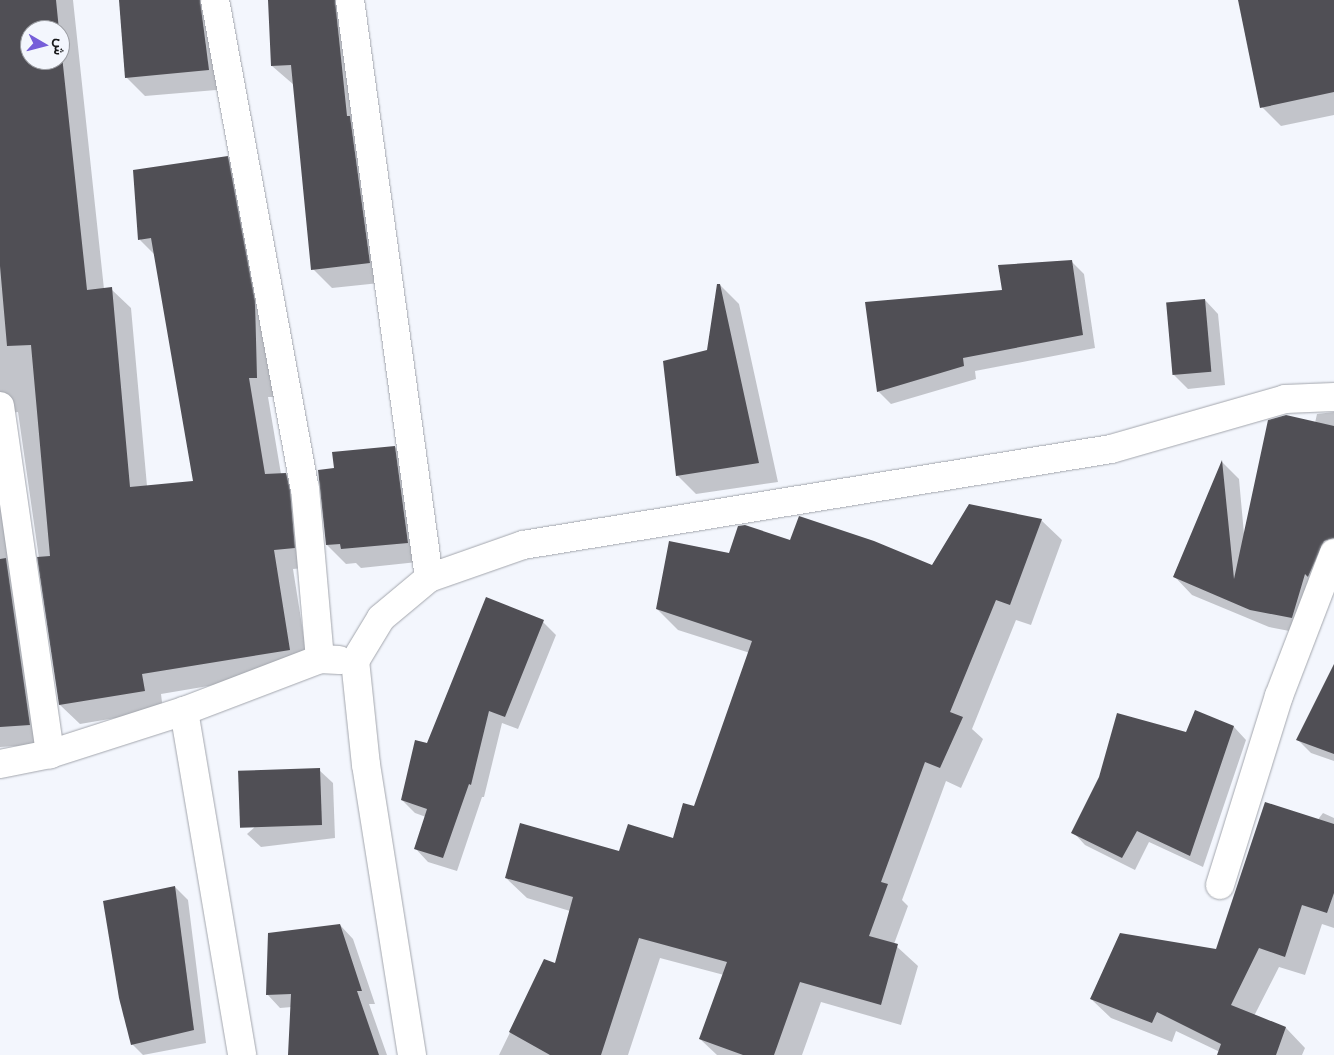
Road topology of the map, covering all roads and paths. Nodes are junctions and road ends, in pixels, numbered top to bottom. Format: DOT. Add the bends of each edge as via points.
graph roads {
  1 [pos="215,0"];
  2 [pos="350,0"];
  3 [pos="1334,397"];
  4 [pos="0,406"];
  5 [pos="1334,553"];
  6 [pos="429,578"];
  7 [pos="320,659"];
  8 [pos="355,661"];
  9 [pos="184,711"];
  10 [pos="50,754"];
  11 [pos="0,764"];
  12 [pos="1220,885"];
  13 [pos="242,1055"];
  14 [pos="412,1055"];
  1 -- 7 [label="street" via="305,488"];
  2 -- 6 [label="street"];
  3 -- 6 [label="street" via="1284,399 1111,449 523,545"];
  4 -- 10 [label="street"];
  5 -- 12 [label="street" via="1279,696"];
  6 -- 8 [label="street" via="381,618"];
  7 -- 8 [label="street"];
  7 -- 9 [label="street"];
  8 -- 14 [label="street" via="366,765"];
  9 -- 10 [label="street"];
  9 -- 13 [label="street"];
  10 -- 11 [label="street"];
}
